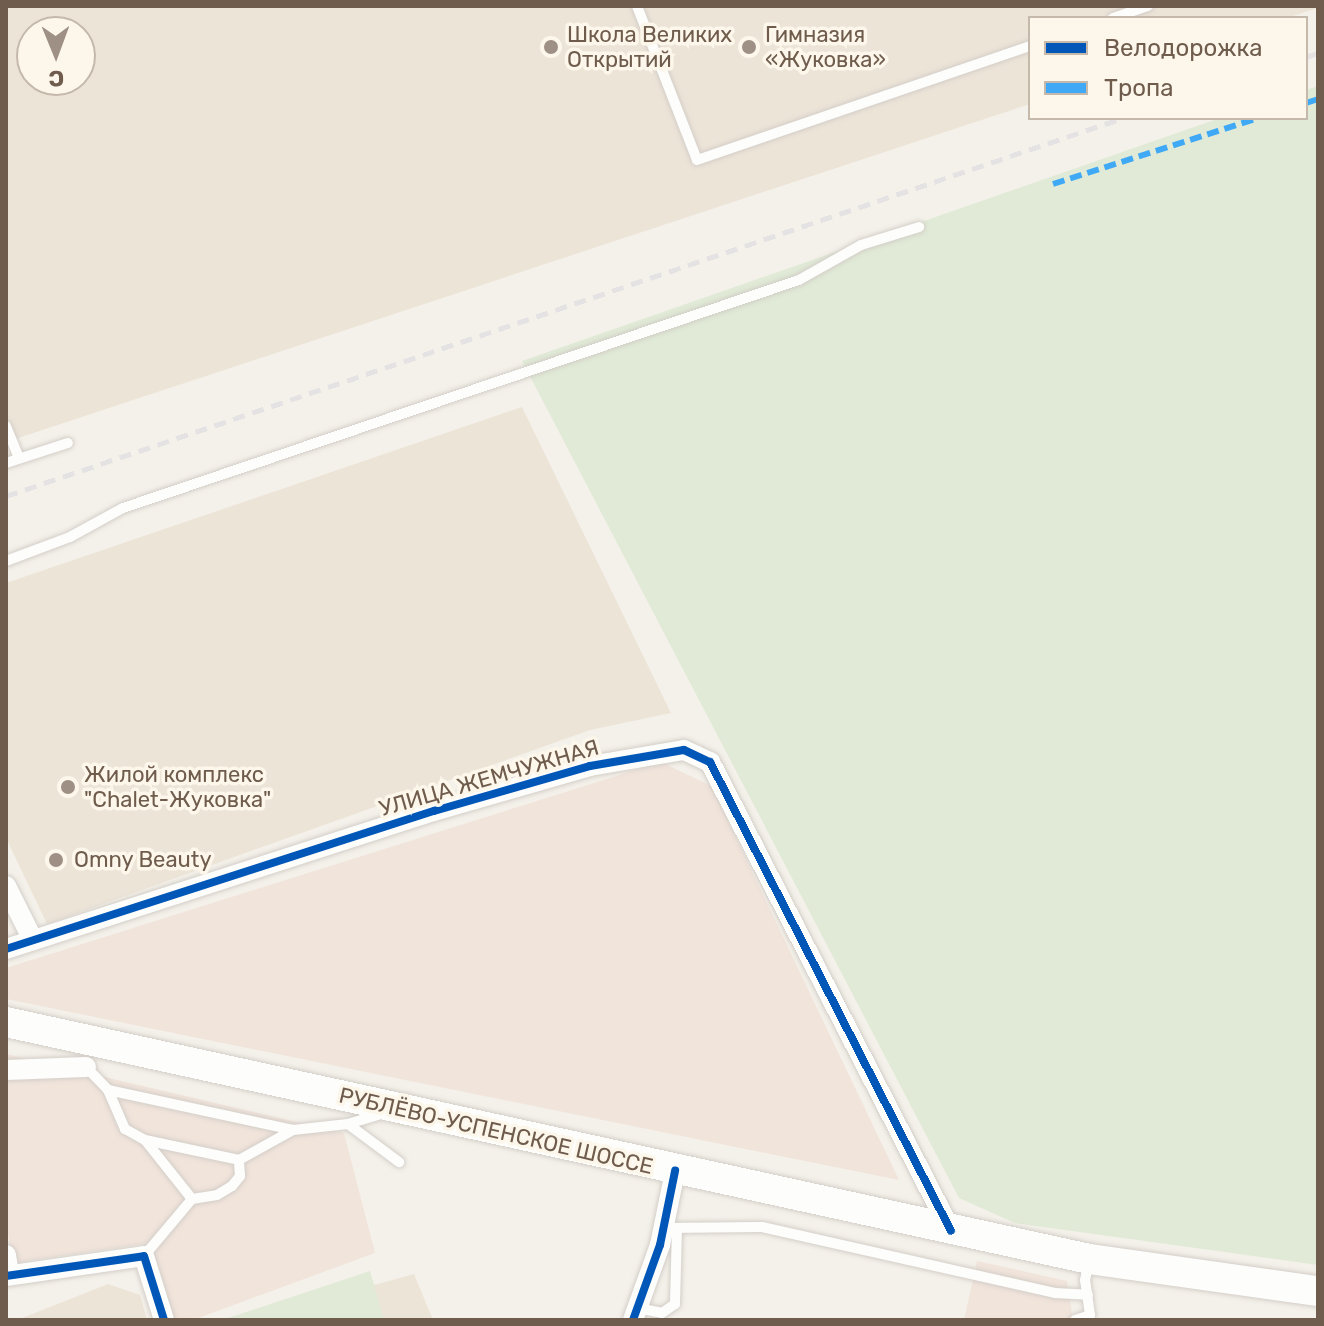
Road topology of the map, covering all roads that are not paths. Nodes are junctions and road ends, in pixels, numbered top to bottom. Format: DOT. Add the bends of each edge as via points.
graph roads {
  1 [pos="637,6"];
  2 [pos="1148,6"];
  3 [pos="1119,16"];
  4 [pos="1028,47"];
  5 [pos="919,227"];
  6 [pos="6,426"];
  7 [pos="68,443"];
  8 [pos="19,458"];
  9 [pos="6,463"];
  10 [pos="6,561"];
  11 [pos="6,886"];
  12 [pos="33,940"];
  13 [pos="6,949"];
  14 [pos="6,1022"];
  15 [pos="62,1033"];
  16 [pos="86,1067"];
  17 [pos="6,1070"];
  18 [pos="108,1090"];
  19 [pos="397,1109"];
  20 [pos="348,1124"];
  21 [pos="293,1130"];
  22 [pos="145,1140"];
  23 [pos="239,1160"];
  24 [pos="399,1162"];
  25 [pos="675,1171"];
  26 [pos="192,1199"];
  27 [pos="670,1228"];
  28 [pos="951,1231"];
  29 [pos="144,1256"];
  30 [pos="1089,1259"];
  31 [pos="7,1269"];
  32 [pos="1318,1291"];
  33 [pos="1088,1295"];
  34 [pos="635,1314"];
  35 [pos="1091,1317"];
  36 [pos="164,1320"];
  37 [pos="1075,1320"];
  1 -- 4 [label="lane" via="697,160"];
  2 -- 3 [label="lane"];
  5 -- 10 [label="lane" via="861,245 799,280 123,508 70,537"];
  6 -- 8 [label="lane"];
  7 -- 8 [label="lane"];
  8 -- 9 [label="lane"];
  11 -- 12 [label="street"];
  12 -- 13 [label="street, УЛИЦА ЖЕМЧУЖНАЯ"];
  12 -- 28 [label="street, УЛИЦА ЖЕМЧУЖНАЯ" via="448,807 590,766 684,750 710,762"];
  14 -- 15 [label="main road, РУБЛЁВО-УСПЕНСКОЕ ШОССЕ"];
  15 -- 16 [label="street"];
  15 -- 19 [label="main road, РУБЛЁВО-УСПЕНСКОЕ ШОССЕ"];
  16 -- 17 [label="street"];
  16 -- 18 [label="lane"];
  18 -- 21 [label="lane"];
  18 -- 22 [label="lane" via="125,1129"];
  19 -- 20 [label="lane"];
  19 -- 25 [label="main road, РУБЛЁВО-УСПЕНСКОЕ ШОССЕ"];
  20 -- 21 [label="lane"];
  20 -- 24 [label="lane"];
  21 -- 23 [label="lane"];
  22 -- 23 [label="lane"];
  22 -- 26 [label="lane"];
  23 -- 26 [label="lane" via="240,1176 232,1186"];
  25 -- 27 [label="street"];
  25 -- 28 [label="main road, РУБЛЁВО-УСПЕНСКОЕ ШОССЕ"];
  26 -- 29 [label="lane"];
  27 -- 33 [label="lane" via="762,1227 1055,1293"];
  27 -- 34 [label="street"];
  27 -- 34 [label="lane" via="675,1304 662,1313"];
  28 -- 30 [label="main road, РУБЛЁВО-УСПЕНСКОЕ ШОССЕ"];
  29 -- 31 [label="street"];
  29 -- 36 [label="street"];
  30 -- 32 [label="main road, РУБЛЁВО-УСПЕНСКОЕ ШОССЕ"];
  30 -- 33 [label="lane"];
  33 -- 35 [label="lane"];
  35 -- 37 [label="lane"];
}
